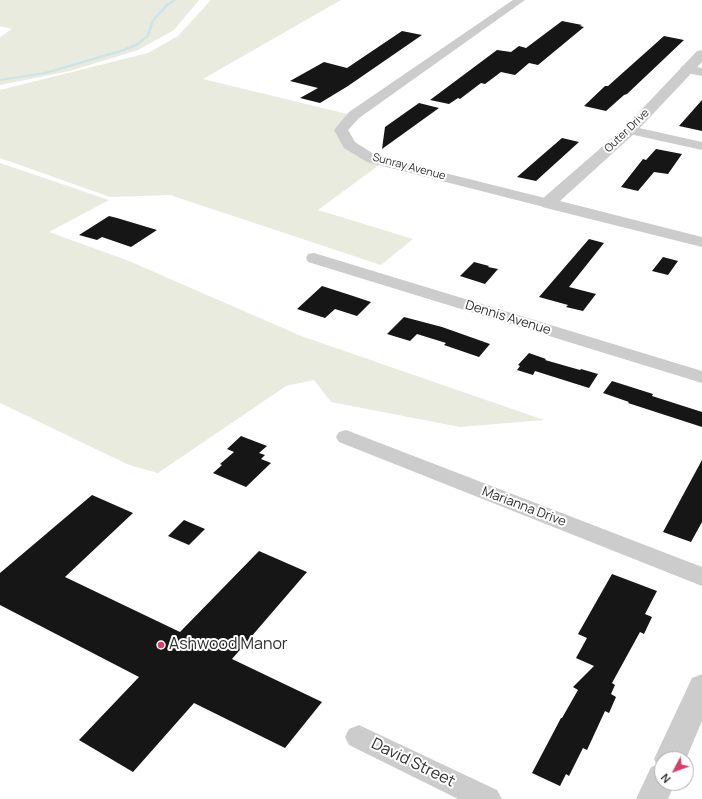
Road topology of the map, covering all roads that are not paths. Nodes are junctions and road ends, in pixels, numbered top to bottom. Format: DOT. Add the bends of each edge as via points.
graph roads {
  1 [pos="520,0"];
  2 [pos="702,54"];
  3 [pos="686,69"];
  4 [pos="702,72"];
  5 [pos="630,130"];
  6 [pos="702,146"];
  7 [pos="548,203"];
  8 [pos="702,242"];
  9 [pos="314,258"];
  10 [pos="702,377"];
  11 [pos="346,437"];
  12 [pos="702,577"];
  13 [pos="702,686"];
  14 [pos="359,737"];
  15 [pos="674,751"];
  16 [pos="488,799"];
  1 -- 7 [label="street, Sunray Avenue" via="354,115 341,130 349,145 372,159"];
  2 -- 3 [label="street, Outer Drive"];
  3 -- 4 [label="street"];
  3 -- 5 [label="street, Outer Drive"];
  5 -- 6 [label="street"];
  5 -- 7 [label="street, Outer Drive"];
  7 -- 8 [label="street, Sunray Avenue"];
  9 -- 10 [label="street, Dennis Avenue"];
  11 -- 12 [label="street, Marianna Drive"];
  13 -- 15 [label="street"];
  14 -- 16 [label="street, David Street"];
}
